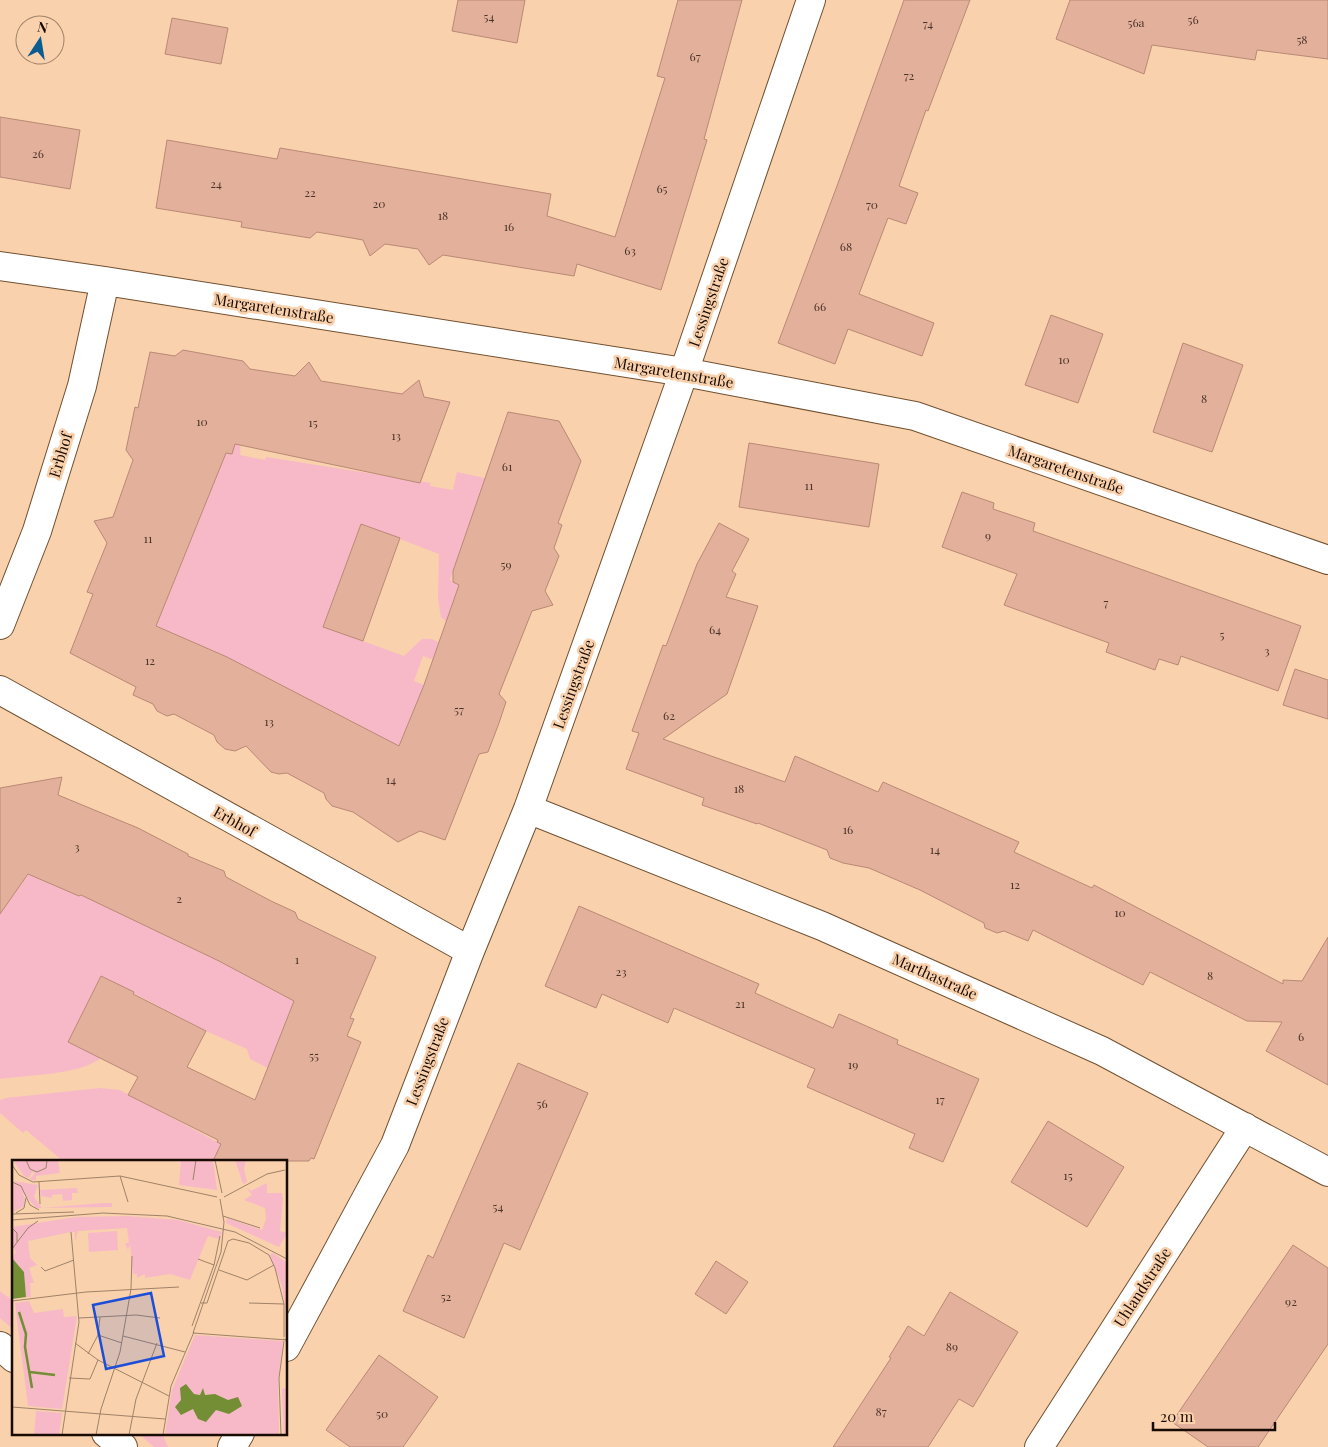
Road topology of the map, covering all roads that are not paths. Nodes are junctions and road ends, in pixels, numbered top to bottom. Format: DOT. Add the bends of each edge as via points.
graph roads {
  1 [pos="811,0"];
  2 [pos="0,266"];
  3 [pos="105,281"];
  4 [pos="684,372"];
  5 [pos="1328,560"];
  6 [pos="0,625"];
  7 [pos="0,690"];
  8 [pos="528,809"];
  9 [pos="470,952"];
  10 [pos="1245,1127"];
  11 [pos="1328,1172"];
  12 [pos="288,1343"];
  13 [pos="0,1346"];
  14 [pos="12,1356"];
  15 [pos="107,1434"];
  16 [pos="239,1434"];
  17 [pos="123,1447"];
  18 [pos="232,1447"];
  19 [pos="1039,1447"];
  1 -- 4 [label="street, Lessingstraße"];
  2 -- 3 [label="street, Margaretenstraße"];
  3 -- 4 [label="street, Margaretenstraße"];
  3 -- 6 [label="street, Erbhof" via="82,386 36,531"];
  4 -- 5 [label="street, Margaretenstraße" via="915,416"];
  4 -- 8 [label="street, Lessingstraße"];
  7 -- 9 [label="street, Erbhof"];
  8 -- 9 [label="street, Lessingstraße"];
  8 -- 10 [label="street, Marthastraße" via="822,926 1102,1051"];
  9 -- 12 [label="street, Lessingstraße" via="395,1145"];
  10 -- 11 [label="street, Marthastraße"];
  10 -- 19 [label="street, Uhlandstraße"];
  13 -- 14 [label="street"];
  15 -- 17 [label="street"];
  16 -- 18 [label="street"];
}
